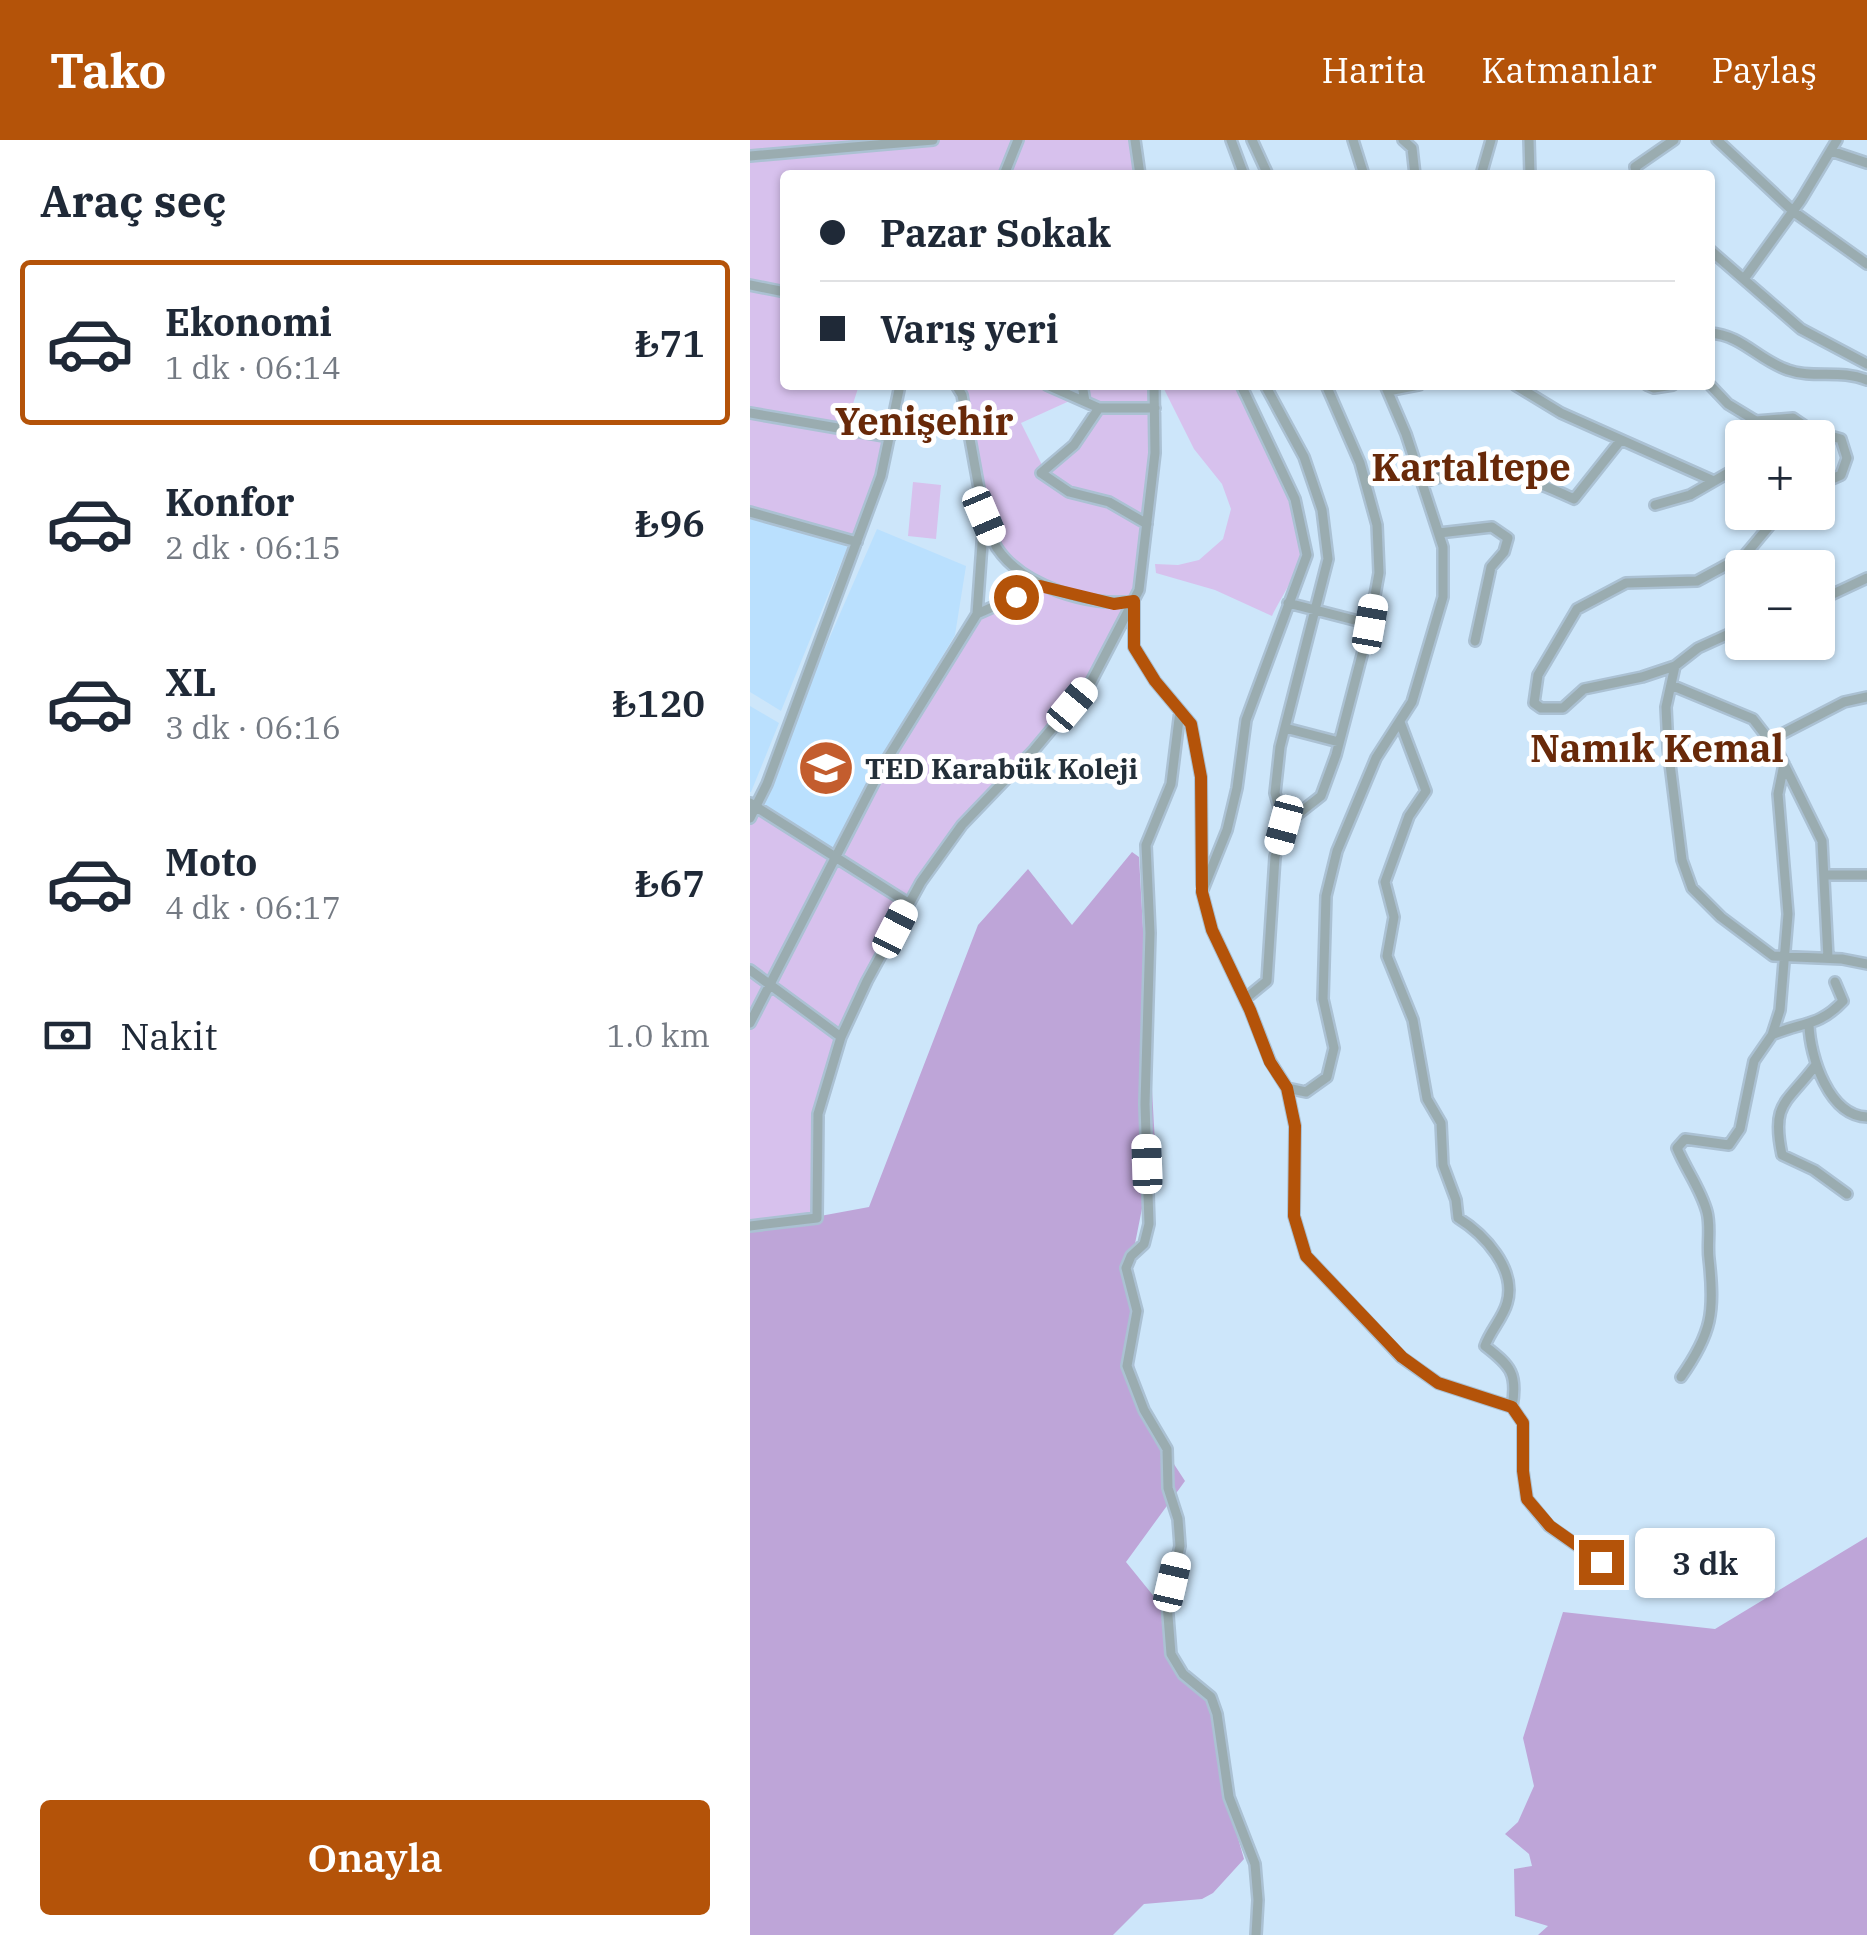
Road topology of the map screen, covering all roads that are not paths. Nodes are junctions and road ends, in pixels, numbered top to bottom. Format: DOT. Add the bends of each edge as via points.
graph roads {
  1 [pos="934,140"];
  2 [pos="1018,140"];
  3 [pos="1134,140"];
  4 [pos="1231,140"];
  5 [pos="1252,140"];
  6 [pos="1353,140"];
  7 [pos="1423,140"];
  8 [pos="1491,140"];
  9 [pos="1530,140"];
  10 [pos="1674,140"];
  11 [pos="1717,140"];
  12 [pos="1836,140"];
  13 [pos="1408,144"];
  14 [pos="846,145"];
  15 [pos="1831,151"];
  16 [pos="750,156"];
  17 [pos="1867,163"];
  18 [pos="1006,170"];
  19 [pos="1139,170"];
  20 [pos="1242,170"];
  21 [pos="1266,170"];
  22 [pos="1362,170"];
  23 [pos="1414,170"];
  24 [pos="1484,170"];
  25 [pos="1530,170"];
  26 [pos="1635,170"];
  27 [pos="1794,212"];
  28 [pos="1715,254"];
  29 [pos="1867,264"];
  30 [pos="1744,279"];
  31 [pos="750,285"];
  32 [pos="780,291"];
  33 [pos="1715,333"];
  34 [pos="1867,364"];
  35 [pos="1867,380"];
  36 [pos="899,390"];
  37 [pos="959,390"];
  38 [pos="1059,390"];
  39 [pos="1083,390"];
  40 [pos="1154,390"];
  41 [pos="1243,390"];
  42 [pos="1268,390"];
  43 [pos="1328,390"];
  44 [pos="1388,390"];
  45 [pos="1523,390"];
  46 [pos="1715,390"];
  47 [pos="1085,402"];
  48 [pos="1099,408"];
  49 [pos="1156,408"];
  50 [pos="750,413"];
  51 [pos="1756,420"];
  52 [pos="1756,420"];
  53 [pos="1796,420"];
  54 [pos="890,437"];
  55 [pos="1835,438"];
  56 [pos="1620,441"];
  57 [pos="1725,475"];
  58 [pos="1835,478"];
  59 [pos="1714,481"];
  60 [pos="1422,483"];
  61 [pos="1654,505"];
  62 [pos="750,512"];
  63 [pos="984,516"];
  64 [pos="1147,524"];
  65 [pos="1770,530"];
  66 [pos="1439,534"];
  67 [pos="857,542"];
  68 [pos="1867,578"];
  69 [pos="1040,586"];
  70 [pos="1835,592"];
  71 [pos="1134,601"];
  72 [pos="1288,603"];
  73 [pos="1316,609"];
  74 [pos="977,614"];
  75 [pos="1370,624"];
  76 [pos="1725,636"];
  77 [pos="1475,640"];
  78 [pos="1675,666"];
  79 [pos="1671,685"];
  80 [pos="1867,697"];
  81 [pos="1180,711"];
  82 [pos="1400,722"];
  83 [pos="1285,728"];
  84 [pos="1340,742"];
  85 [pos="1777,750"];
  86 [pos="1784,764"];
  87 [pos="753,804"];
  88 [pos="750,818"];
  89 [pos="1284,825"];
  90 [pos="836,856"];
  91 [pos="1825,875"];
  92 [pos="1867,875"];
  93 [pos="1202,892"];
  94 [pos="908,903"];
  95 [pos="1786,956"];
  96 [pos="1828,958"];
  97 [pos="1867,964"];
  98 [pos="750,970"];
  99 [pos="1835,982"];
  100 [pos="769,987"];
  101 [pos="1245,999"];
  102 [pos="750,1023"];
  103 [pos="1810,1026"];
  104 [pos="1772,1035"];
  105 [pos="841,1037"];
  106 [pos="1815,1066"];
  107 [pos="1287,1088"];
  108 [pos="1867,1117"];
  109 [pos="1847,1194"];
  110 [pos="750,1226"];
  111 [pos="1681,1377"];
  112 [pos="1512,1407"];
  113 [pos="1601,1562"];
  114 [pos="1256,1935"];
  1 -- 14 [label="street"];
  2 -- 18 [label="street"];
  3 -- 19 [label="street"];
  4 -- 20 [label="street"];
  5 -- 21 [label="street"];
  6 -- 22 [label="street"];
  7 -- 13 [label="street"];
  8 -- 24 [label="street"];
  9 -- 25 [label="street"];
  10 -- 26 [label="street"];
  11 -- 27 [label="street"];
  12 -- 15 [label="street"];
  13 -- 23 [label="street"];
  14 -- 16 [label="street"];
  15 -- 17 [label="street"];
  15 -- 27 [label="street"];
  27 -- 29 [label="street"];
  27 -- 30 [label="street"];
  28 -- 30 [label="street"];
  30 -- 34 [label="street" via="1802,329"];
  31 -- 32 [label="street"];
  33 -- 35 [label="street" via="1731,334 1792,372 1852,373"];
  36 -- 54 [label="street"];
  37 -- 63 [label="street"];
  38 -- 47 [label="street"];
  39 -- 47 [label="street"];
  40 -- 49 [label="street"];
  41 -- 72 [label="street" via="1295,500 1307,555"];
  42 -- 73 [label="street" via="1304,457 1322,510 1328,559"];
  43 -- 75 [label="street" via="1360,462 1377,526 1379,573"];
  44 -- 60 [label="street"];
  45 -- 56 [label="street"];
  46 -- 52 [label="street"];
  47 -- 48 [label="street"];
  48 -- 49 [label="street"];
  48 -- 64 [label="street" via="1074,445 1040,473"];
  49 -- 64 [label="street"];
  50 -- 54 [label="street"];
  51 -- 53 [label="street"];
  54 -- 67 [label="street"];
  55 -- 58 [label="street" via="1847,458"];
  56 -- 59 [label="street"];
  56 -- 60 [label="street" via="1574,499 1534,480 1483,469"];
  57 -- 59 [label="street"];
  59 -- 61 [label="street" via="1690,496"];
  60 -- 66 [label="street"];
  62 -- 67 [label="street"];
  63 -- 69 [label="street" via="998,549"];
  63 -- 74 [label="street"];
  64 -- 71 [label="street"];
  65 -- 78 [label="street" via="1697,581 1626,582 1578,610 1538,675 1534,703 1563,708 1584,689"];
  66 -- 77 [label="street" via="1492,527 1508,538 1491,566"];
  66 -- 82 [label="street" via="1443,597"];
  67 -- 87 [label="street"];
  68 -- 70 [label="street"];
  69 -- 71 [label="street" via="1114,604"];
  69 -- 74 [label="street"];
  71 -- 81 [label="street" via="1134,647"];
  71 -- 94 [label="street" via="1091,682 962,825"];
  72 -- 73 [label="street"];
  72 -- 93 [label="street" via="1246,720 1228,830"];
  73 -- 75 [label="street"];
  73 -- 83 [label="street"];
  74 -- 90 [label="street"];
  75 -- 84 [label="street"];
  76 -- 78 [label="street"];
  78 -- 79 [label="street"];
  79 -- 85 [label="street" via="1753,719"];
  79 -- 95 [label="street" via="1668,748 1682,860 1692,888 1773,956"];
  80 -- 85 [label="street" via="1787,729 1778,736"];
  81 -- 93 [label="street" via="1191,724 1201,777"];
  81 -- 114 [label="street" via="1171,784 1146,845 1149,1224 1126,1268 1137,1311 1127,1366 1167,1449 1168,1488 1178,1519 1180,1546 1167,1603 1170,1654 1212,1697 1229,1796 1255,1864"];
  82 -- 107 [label="street" via="1376,758 1326,896 1323,999 1334,1048 1327,1077 1306,1092"];
  82 -- 112 [label="street" via="1426,791 1409,816 1385,882 1394,917 1387,956 1412,1020 1428,1099 1442,1122 1443,1164 1458,1218 1492,1247 1508,1283 1507,1304 1486,1346 1508,1364 1516,1386"];
  83 -- 84 [label="street"];
  83 -- 89 [label="street" via="1275,793"];
  84 -- 89 [label="street" via="1321,796"];
  85 -- 86 [label="street"];
  86 -- 91 [label="street" via="1822,841"];
  86 -- 95 [label="street" via="1778,794"];
  87 -- 88 [label="street"];
  87 -- 90 [label="street"];
  89 -- 101 [label="street" via="1267,980"];
  90 -- 94 [label="street"];
  90 -- 100 [label="street"];
  91 -- 92 [label="street"];
  91 -- 96 [label="street"];
  93 -- 101 [label="street"];
  94 -- 105 [label="street"];
  95 -- 96 [label="street"];
  95 -- 104 [label="street"];
  96 -- 97 [label="street"];
  98 -- 100 [label="street"];
  99 -- 103 [label="street" via="1843,1001"];
  100 -- 102 [label="street"];
  100 -- 105 [label="street"];
  101 -- 107 [label="street"];
  103 -- 104 [label="street"];
  103 -- 106 [label="street"];
  104 -- 111 [label="street" via="1754,1061 1740,1128 1729,1146 1686,1140 1676,1148 1708,1216 1714,1285 1711,1323"];
  105 -- 110 [label="street" via="818,1114 817,1218"];
  106 -- 108 [label="street" via="1836,1098"];
  106 -- 109 [label="street" via="1780,1106 1782,1154"];
  107 -- 112 [label="street" via="1295,1126 1294,1216 1306,1256 1402,1357 1438,1383"];
  112 -- 113 [label="street" via="1523,1423 1527,1499 1550,1526"];
}
